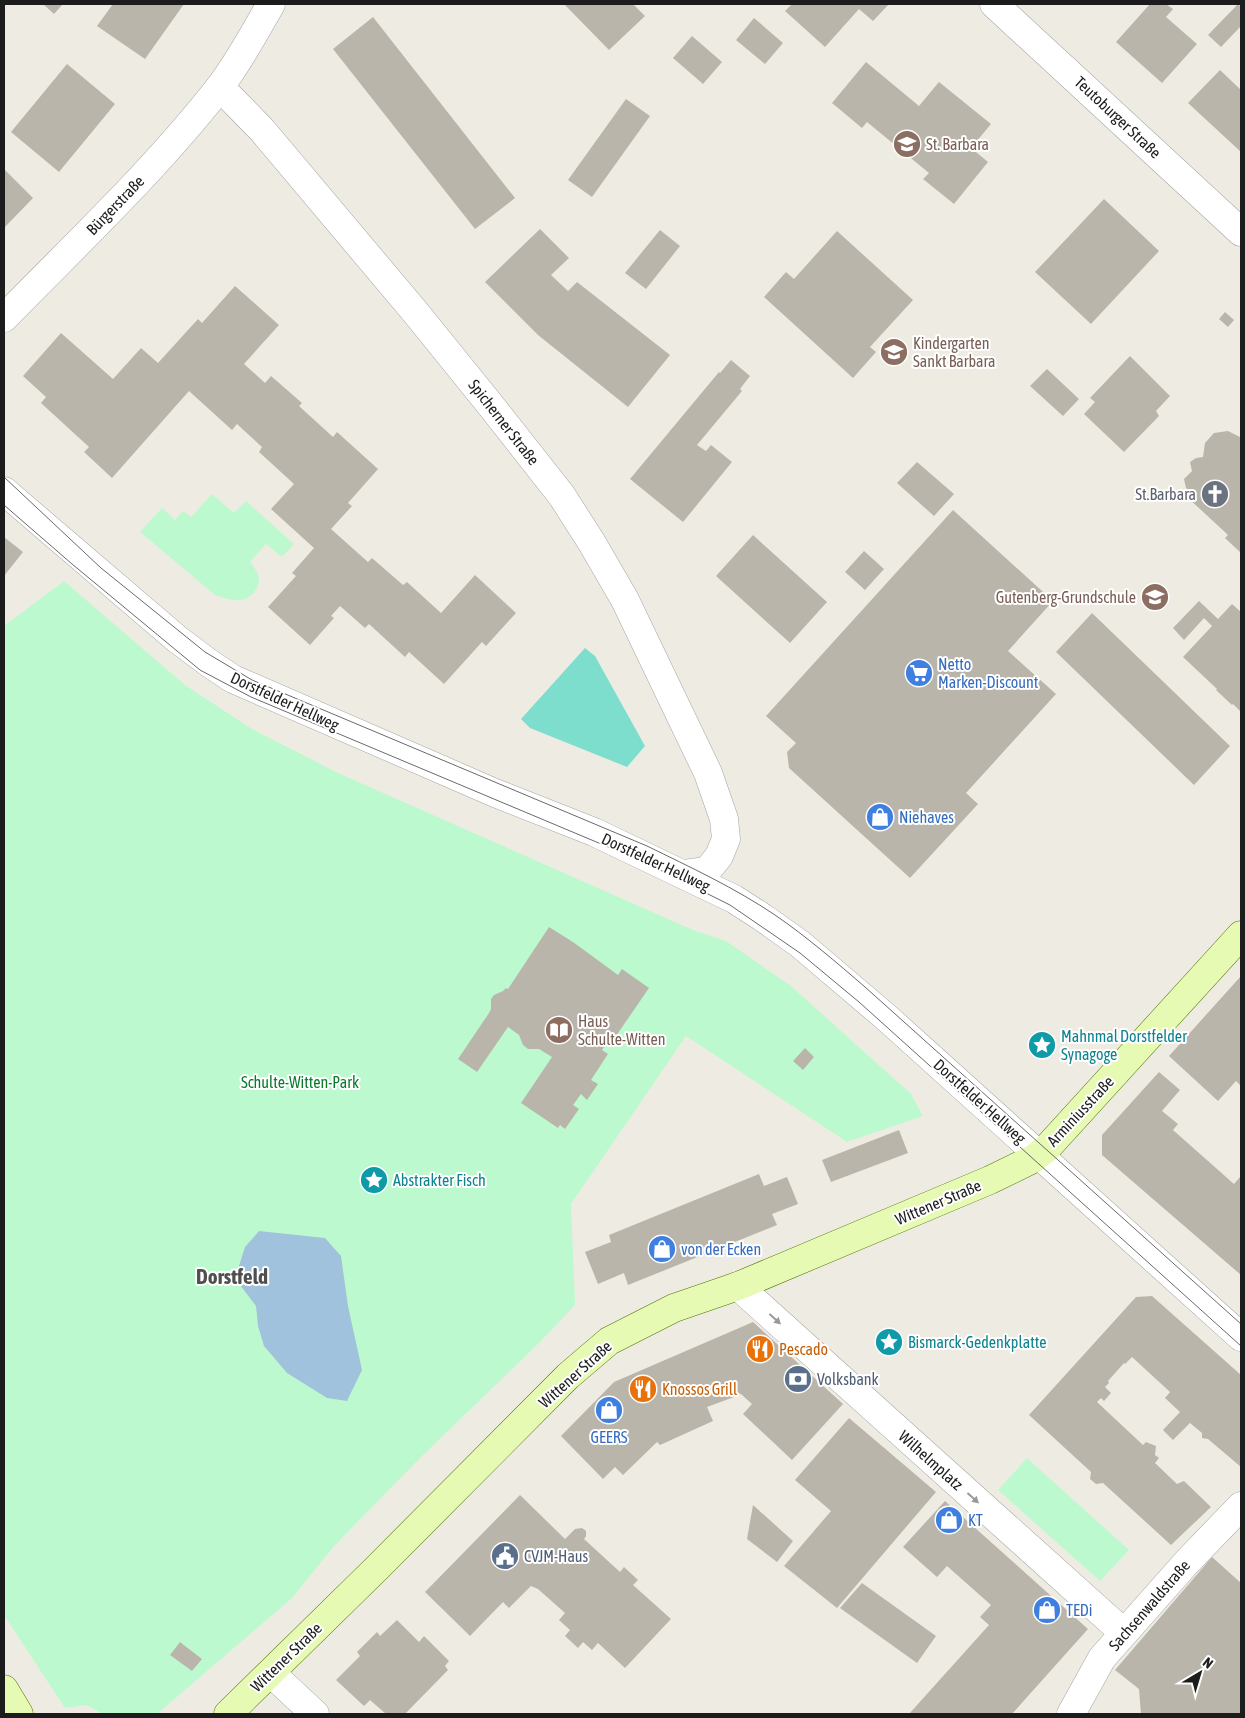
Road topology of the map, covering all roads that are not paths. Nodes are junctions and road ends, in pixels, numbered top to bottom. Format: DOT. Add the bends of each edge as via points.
graph roads {
  1 [pos="271,4"];
  2 [pos="994,4"];
  3 [pos="220,87"];
  4 [pos="1241,232"];
  5 [pos="4,318"];
  6 [pos="4,491"];
  7 [pos="684,874"];
  8 [pos="1241,935"];
  9 [pos="1040,1155"];
  10 [pos="738,1286"];
  11 [pos="1241,1337"];
  12 [pos="1241,1506"];
  13 [pos="1124,1633"];
  14 [pos="271,1673"];
  15 [pos="4,1689"];
  16 [pos="19,1714"];
  17 [pos="228,1714"];
  18 [pos="316,1714"];
  19 [pos="1071,1714"];
  1 -- 3 [label="street"];
  2 -- 4 [label="street, Teutoburger Straße"];
  3 -- 5 [label="street, Bürgerstraße" via="144,175"];
  3 -- 7 [label="street, Spicherner Straße" via="262,130 488,402 562,496 592,544 644,638 708,773 724,819 726,839 719,856 707,871"];
  6 -- 7 [label="street, Dorstfelder Hellweg" via="177,640 233,678 594,832"];
  7 -- 9 [label="street, Dorstfelder Hellweg" via="734,899 800,944"];
  8 -- 9 [label="main road, Arminiusstraße"];
  9 -- 10 [label="main road, Wittener Straße" via="990,1180"];
  9 -- 11 [label="street, Dorstfelder Hellweg"];
  10 -- 13 [label="street, Wilhelmplatz, one-way"];
  10 -- 14 [label="main road, Wittener Straße" via="674,1308 609,1341 568,1376"];
  12 -- 13 [label="street, Sachsenwaldstraße"];
  13 -- 19 [label="street, Sachsenwaldstraße" via="1102,1658"];
  14 -- 17 [label="main road, Wittener Straße"];
  14 -- 18 [label="street"];
  15 -- 16 [label="main road"];
}
